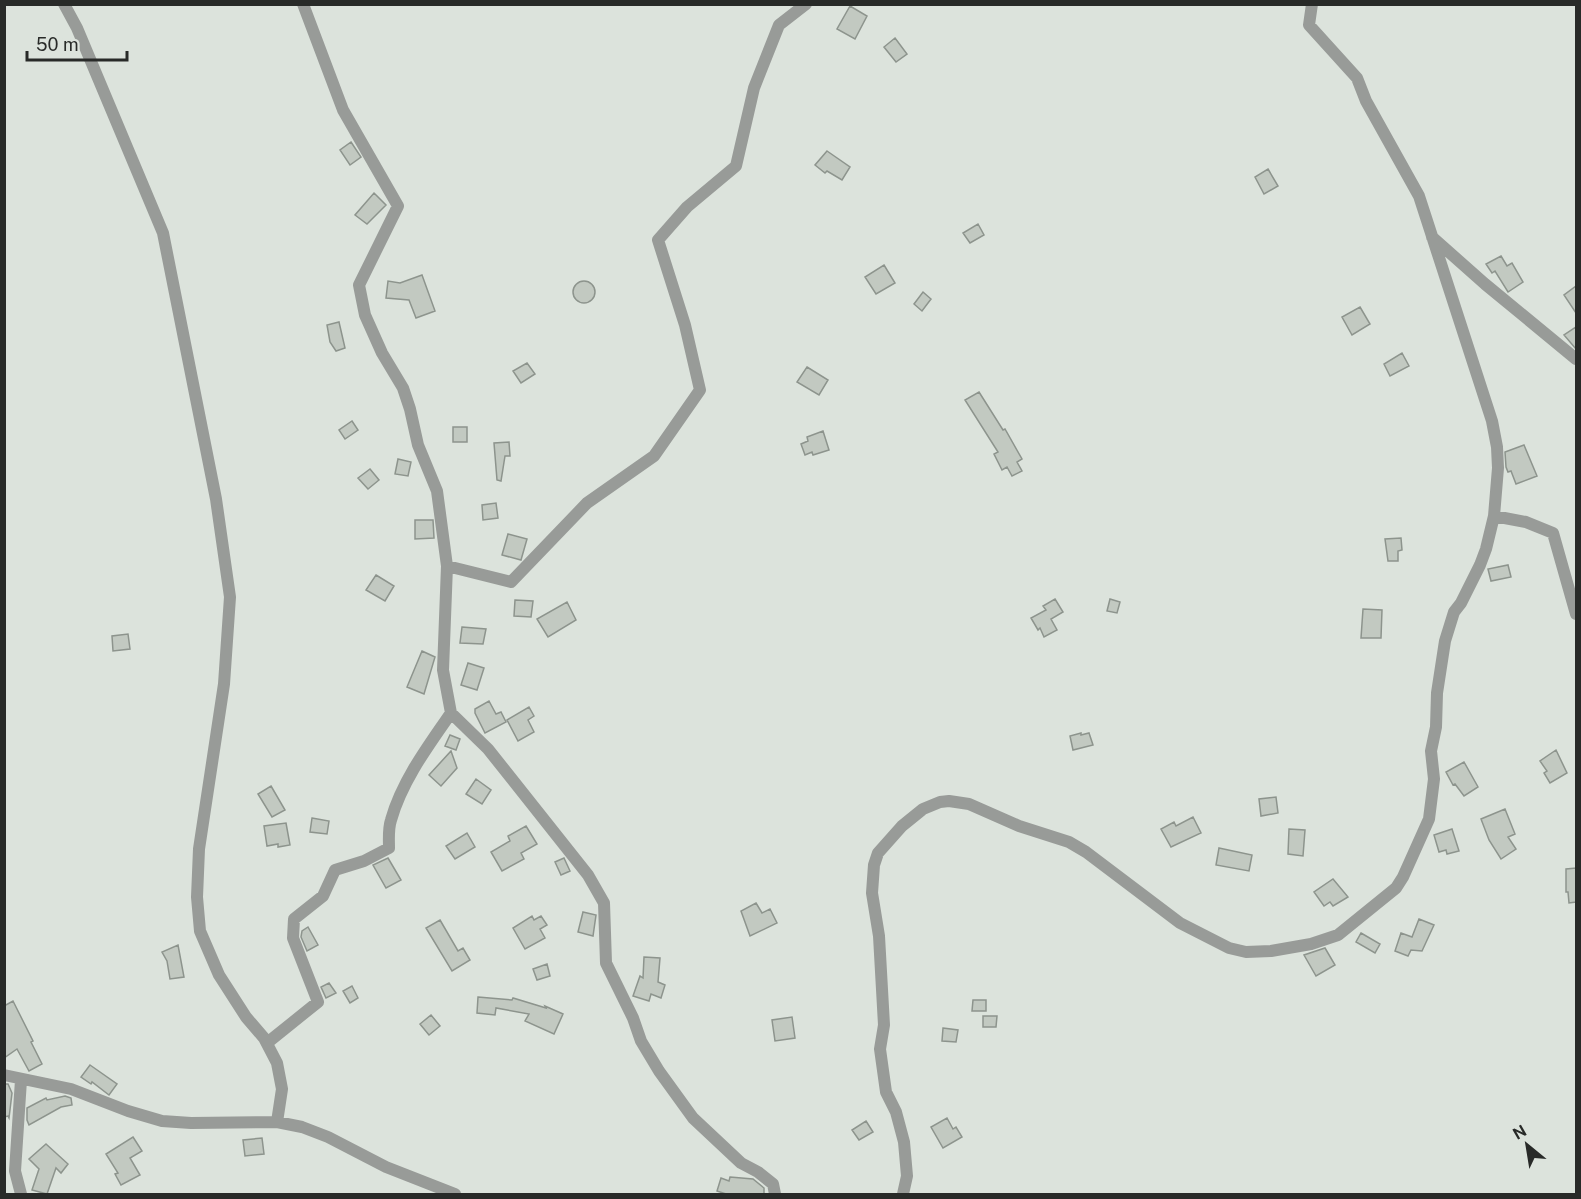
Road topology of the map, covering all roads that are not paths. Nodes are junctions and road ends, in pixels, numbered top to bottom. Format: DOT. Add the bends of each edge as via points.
graph roads {
  1 [pos="64,4"];
  2 [pos="303,4"];
  3 [pos="806,4"];
  4 [pos="1312,4"];
  5 [pos="1431,236"];
  6 [pos="1576,359"];
  7 [pos="1494,516"];
  8 [pos="447,566"];
  9 [pos="1576,614"];
  10 [pos="451,713"];
  11 [pos="267,1043"];
  12 [pos="4,1076"];
  13 [pos="21,1080"];
  14 [pos="277,1122"];
  15 [pos="21,1194"];
  16 [pos="455,1194"];
  17 [pos="776,1194"];
  18 [pos="903,1194"];
  1 -- 11 [label="street" via="163,233 216,499 230,597 224,684 199,849 200,931 219,975"];
  2 -- 8 [label="street" via="343,110 398,206 359,285 365,315 403,388 418,445 438,491"];
  3 -- 8 [label="street" via="779,25 754,88 736,166 687,207 658,240 685,325 700,390 654,456 587,503 510,582"];
  4 -- 5 [label="street" via="1309,25 1357,78 1419,196"];
  5 -- 6 [label="street"];
  5 -- 7 [label="street" via="1492,421 1498,468"];
  7 -- 9 [label="street" via="1526,522 1553,533"];
  7 -- 18 [label="street" via="1480,565 1454,612 1445,641 1431,751 1434,779 1429,819 1396,888 1338,935 1271,951 1229,948 1180,922 1077,847 969,804 949,801 923,809 882,848 876,859 872,893 879,936 884,1024 880,1049 886,1092 904,1142 907,1176"];
  8 -- 10 [label="street" via="443,670"];
  10 -- 11 [label="street" via="400,794 390,822 389,848 335,870 323,896 294,919 292,938 318,1002"];
  10 -- 17 [label="street" via="488,749 588,875 604,903 606,963 659,1071 693,1118 741,1163 773,1184"];
  11 -- 14 [label="street" via="281,1078"];
  12 -- 13 [label="street"];
  13 -- 14 [label="street" via="71,1089 162,1121"];
  13 -- 15 [label="street" via="15,1172"];
  14 -- 16 [label="street" via="321,1134 386,1167"];
}
